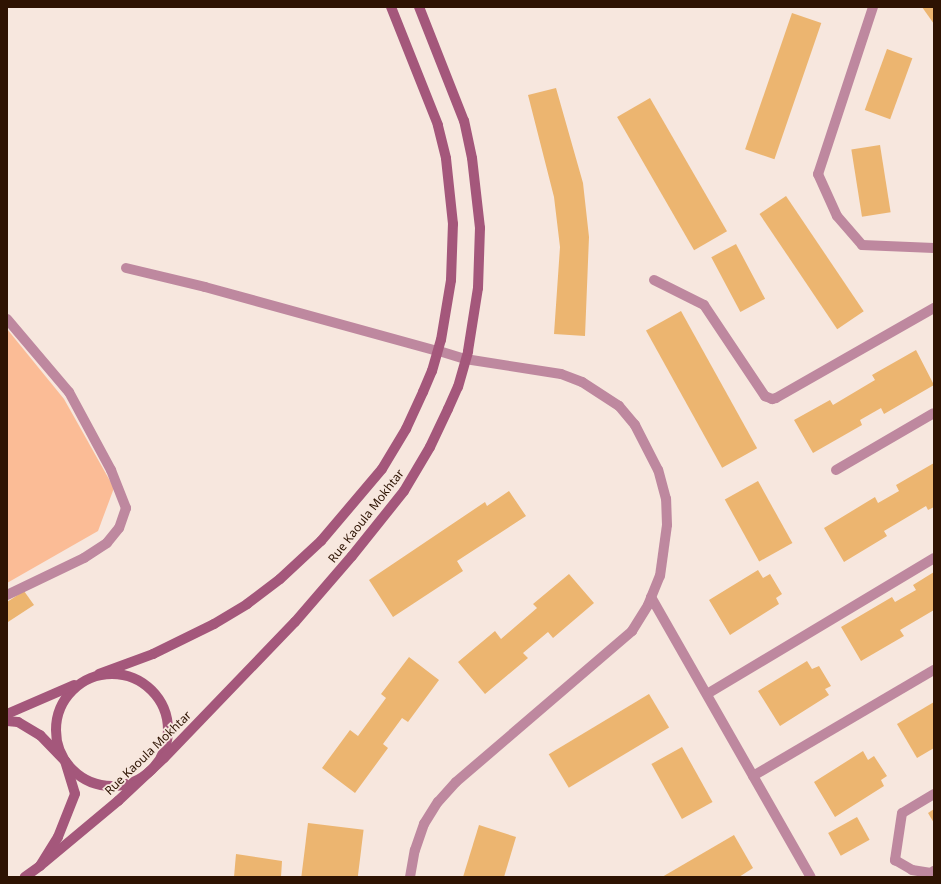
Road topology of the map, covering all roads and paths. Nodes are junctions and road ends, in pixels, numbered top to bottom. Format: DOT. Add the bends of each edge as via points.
graph roads {
  1 [pos="391,7"];
  2 [pos="419,7"];
  3 [pos="873,7"];
  4 [pos="934,248"];
  5 [pos="126,268"];
  6 [pos="654,280"];
  7 [pos="934,308"];
  8 [pos="7,319"];
  9 [pos="438,351"];
  10 [pos="465,359"];
  11 [pos="934,413"];
  12 [pos="836,470"];
  13 [pos="934,558"];
  14 [pos="7,594"];
  15 [pos="651,597"];
  16 [pos="934,670"];
  17 [pos="99,674"];
  18 [pos="81,682"];
  19 [pos="707,694"];
  20 [pos="7,714"];
  21 [pos="7,721"];
  22 [pos="65,761"];
  23 [pos="753,776"];
  24 [pos="144,777"];
  25 [pos="934,794"];
  26 [pos="40,866"];
  27 [pos="934,871"];
  28 [pos="25,877"];
  29 [pos="410,877"];
  30 [pos="811,877"];
  1 -- 9 [label="main road, Rue Kaoula Mokhtar" via="435,115 447,169 453,224 453,254"];
  2 -- 10 [label="main road, Rue Kaoula Mokhtar" via="460,110 474,170 480,228 480,260 475,309"];
  3 -- 4 [label="street" via="818,174 837,216 862,245"];
  5 -- 9 [label="street"];
  6 -- 7 [label="street" via="704,305 765,396 772,399"];
  8 -- 14 [label="street" via="69,392 111,470 126,508 119,528 107,543 84,558"];
  9 -- 10 [label="street"];
  9 -- 17 [label="main road, Rue Kaoula Mokhtar" via="432,371 406,429 382,469 302,560 247,604 214,624 153,654"];
  10 -- 15 [label="street" via="561,374 582,382 618,406 635,425 658,470 666,499 665,548 660,576"];
  10 -- 24 [label="main road, Rue Kaoula Mokhtar" via="458,387 430,447 404,491 295,622"];
  11 -- 12 [label="street"];
  13 -- 19 [label="street"];
  15 -- 19 [label="street"];
  15 -- 29 [label="street" via="632,631 456,782 438,802 424,824 415,850"];
  16 -- 23 [label="street"];
  17 -- 18 [label="main road, Rue Kaoula Mokhtar"];
  17 -- 24 [label="main road" via="119,673 138,678 154,690 164,706 169,726 167,746 158,763"];
  18 -- 20 [label="main road"];
  18 -- 22 [label="main road" via="68,694 59,710 56,727 58,745"];
  19 -- 23 [label="street"];
  21 -- 22 [label="main road" via="18,722 40,735"];
  22 -- 24 [label="main road" via="77,774 93,783 110,786 128,784"];
  22 -- 26 [label="main road" via="75,794 58,837"];
  23 -- 30 [label="street"];
  24 -- 26 [label="main road, Rue Kaoula Mokhtar"];
  25 -- 27 [label="street" via="902,814 895,860 912,870 931,873"];
  26 -- 28 [label="main road, Rue Kaoula Mokhtar"];
}
